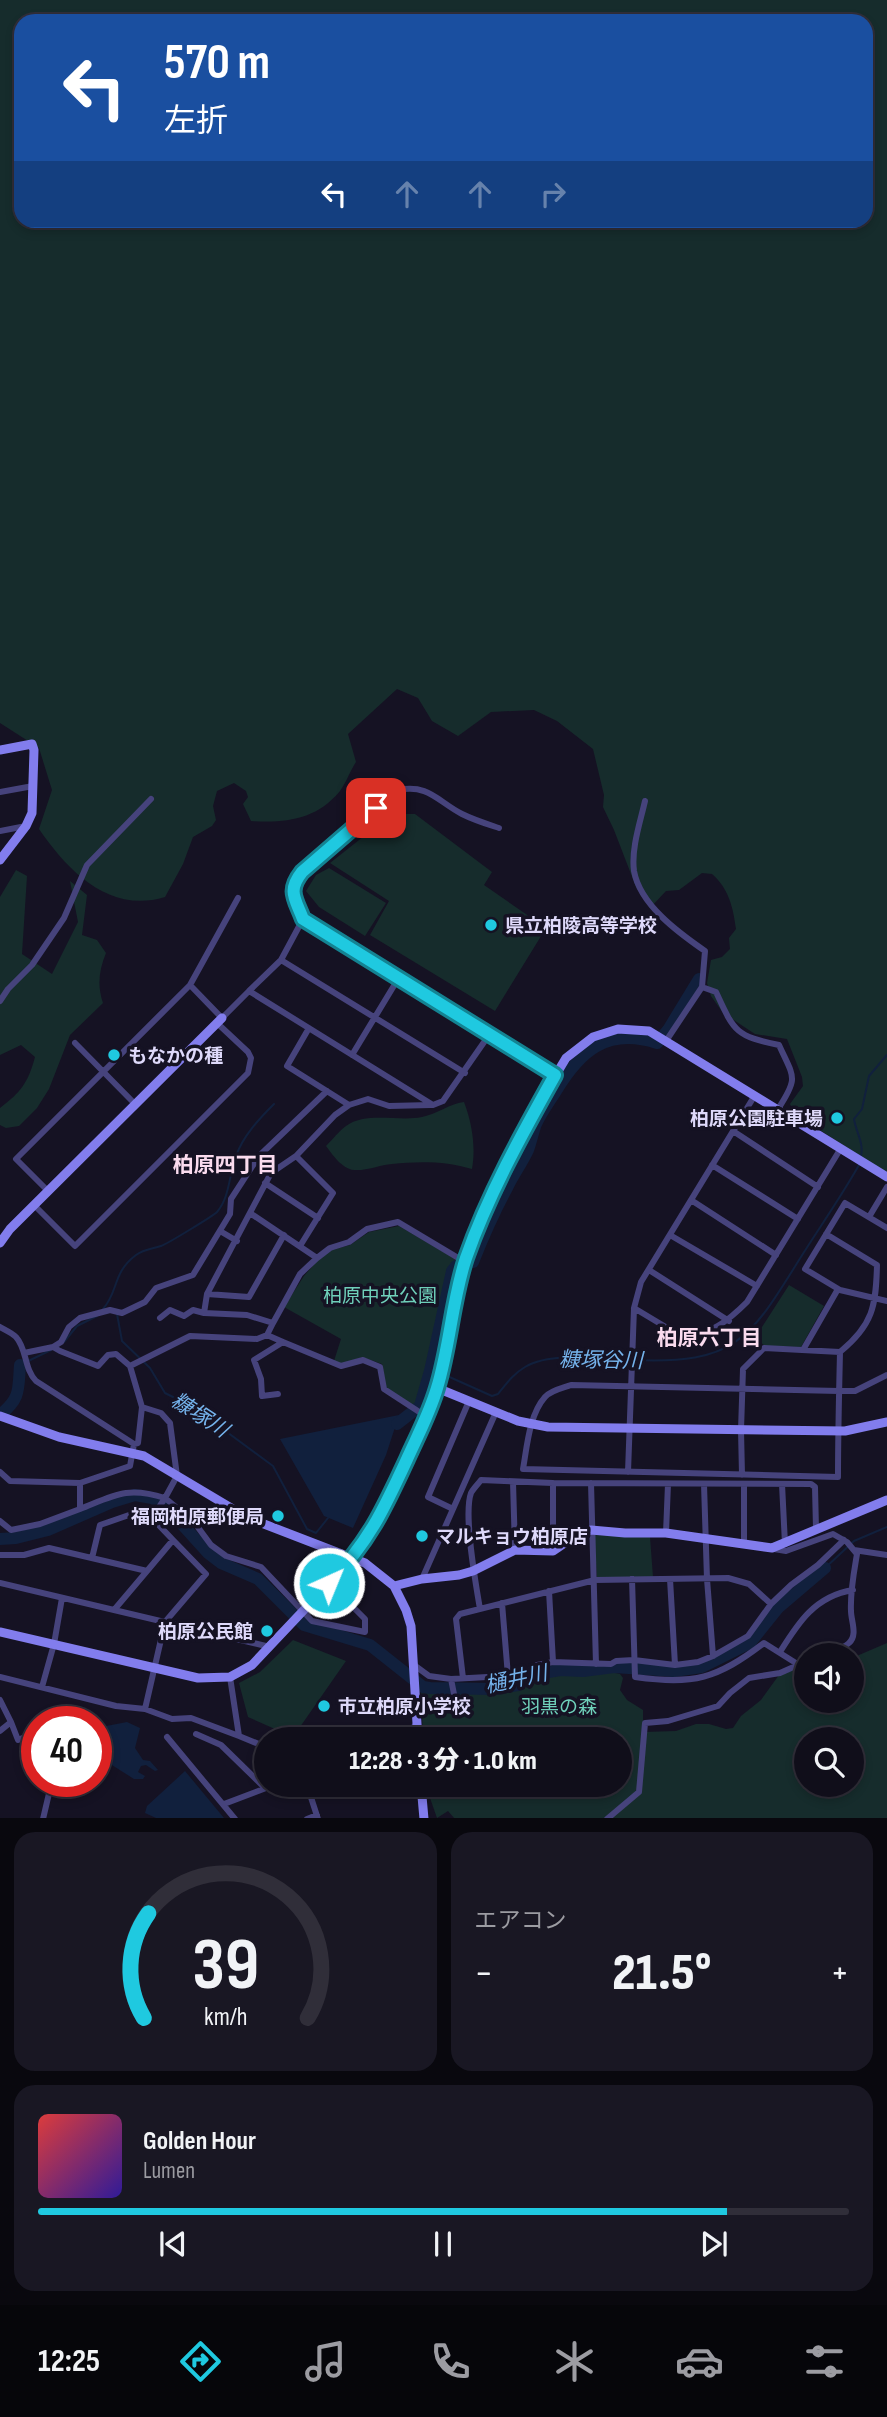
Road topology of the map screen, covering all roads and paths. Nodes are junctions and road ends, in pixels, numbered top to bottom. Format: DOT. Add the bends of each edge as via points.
graph roads {
  1 [pos="0,750"];
  2 [pos="33,786"];
  3 [pos="0,792"];
  4 [pos="151,799"];
  5 [pos="645,801"];
  6 [pos="26,826"];
  7 [pos="499,828"];
  8 [pos="0,831"];
  9 [pos="0,860"];
  10 [pos="238,898"];
  11 [pos="303,919"];
  12 [pos="281,960"];
  13 [pos="398,979"];
  14 [pos="190,985"];
  15 [pos="702,987"];
  16 [pos="249,991"];
  17 [pos="0,1001"];
  18 [pos="375,1017"];
  19 [pos="220,1020"];
  20 [pos="309,1028"];
  21 [pos="489,1035"];
  22 [pos="662,1039"];
  23 [pos="75,1044"];
  24 [pos="352,1055"];
  25 [pos="102,1071"];
  26 [pos="465,1073"];
  27 [pos="555,1075"];
  28 [pos="327,1091"];
  29 [pos="755,1095"];
  30 [pos="135,1104"];
  31 [pos="349,1105"];
  32 [pos="433,1105"];
  33 [pos="778,1109"];
  34 [pos="733,1131"];
  35 [pos="841,1149"];
  36 [pos="296,1156"];
  37 [pos="712,1165"];
  38 [pos="887,1177"];
  39 [pos="265,1183"];
  40 [pos="818,1187"];
  41 [pos="887,1187"];
  42 [pos="48,1191"];
  43 [pos="691,1200"];
  44 [pos="34,1205"];
  45 [pos="250,1213"];
  46 [pos="869,1217"];
  47 [pos="318,1218"];
  48 [pos="798,1219"];
  49 [pos="887,1228"];
  50 [pos="220,1231"];
  51 [pos="826,1234"];
  52 [pos="284,1235"];
  53 [pos="670,1235"];
  54 [pos="237,1241"];
  55 [pos="0,1242"];
  56 [pos="300,1246"];
  57 [pos="776,1255"];
  58 [pos="317,1258"];
  59 [pos="464,1265"];
  60 [pos="649,1270"];
  61 [pos="757,1286"];
  62 [pos="838,1289"];
  63 [pos="207,1294"];
  64 [pos="877,1300"];
  65 [pos="887,1301"];
  66 [pos="634,1308"];
  67 [pos="204,1312"];
  68 [pos="160,1318"];
  69 [pos="729,1321"];
  70 [pos="273,1323"];
  71 [pos="0,1327"];
  72 [pos="267,1335"];
  73 [pos="283,1342"];
  74 [pos="56,1349"];
  75 [pos="803,1350"];
  76 [pos="840,1352"];
  77 [pos="25,1355"];
  78 [pos="130,1366"];
  79 [pos="887,1375"];
  80 [pos="439,1380"];
  81 [pos="632,1388"];
  82 [pos="742,1389"];
  83 [pos="839,1391"];
  84 [pos="278,1394"];
  85 [pos="469,1401"];
  86 [pos="142,1407"];
  87 [pos="496,1412"];
  88 [pos="427,1417"];
  89 [pos="1,1418"];
  90 [pos="887,1422"];
  91 [pos="532,1424"];
  92 [pos="628,1429"];
  93 [pos="741,1430"];
  94 [pos="838,1431"];
  95 [pos="134,1449"];
  96 [pos="0,1472"];
  97 [pos="628,1472"];
  98 [pos="742,1475"];
  99 [pos="177,1476"];
  100 [pos="513,1482"];
  101 [pos="80,1483"];
  102 [pos="553,1483"];
  103 [pos="591,1483"];
  104 [pos="668,1483"];
  105 [pos="704,1484"];
  106 [pos="744,1484"];
  107 [pos="782,1484"];
  108 [pos="164,1499"];
  109 [pos="887,1500"];
  110 [pos="80,1509"];
  111 [pos="453,1509"];
  112 [pos="152,1518"];
  113 [pos="0,1521"];
  114 [pos="816,1529"];
  115 [pos="592,1530"];
  116 [pos="666,1533"];
  117 [pos="173,1540"];
  118 [pos="706,1540"];
  119 [pos="845,1541"];
  120 [pos="785,1544"];
  121 [pos="744,1545"];
  122 [pos="772,1548"];
  123 [pos="853,1549"];
  124 [pos="515,1550"];
  125 [pos="552,1551"];
  126 [pos="0,1555"];
  127 [pos="887,1555"];
  128 [pos="92,1558"];
  129 [pos="353,1558"];
  130 [pos="147,1571"];
  131 [pos="473,1571"];
  132 [pos="422,1579"];
  133 [pos="632,1579"];
  134 [pos="670,1579"];
  135 [pos="706,1579"];
  136 [pos="595,1580"];
  137 [pos="0,1583"];
  138 [pos="329,1583"];
  139 [pos="394,1586"];
  140 [pos="853,1590"];
  141 [pos="549,1591"];
  142 [pos="62,1598"];
  143 [pos="502,1604"];
  144 [pos="771,1604"];
  145 [pos="480,1609"];
  146 [pos="114,1610"];
  147 [pos="301,1612"];
  148 [pos="166,1622"];
  149 [pos="0,1632"];
  150 [pos="849,1643"];
  151 [pos="54,1644"];
  152 [pos="270,1647"];
  153 [pos="780,1652"];
  154 [pos="713,1656"];
  155 [pos="554,1662"];
  156 [pos="634,1662"];
  157 [pos="794,1662"];
  158 [pos="596,1664"];
  159 [pos="675,1665"];
  160 [pos="414,1667"];
  161 [pos="794,1667"];
  162 [pos="156,1668"];
  163 [pos="508,1676"];
  164 [pos="0,1677"];
  165 [pos="230,1677"];
  166 [pos="463,1678"];
  167 [pos="451,1681"];
  168 [pos="42,1687"];
  169 [pos="454,1694"];
  170 [pos="0,1700"];
  171 [pos="145,1709"];
  172 [pos="11,1722"];
  173 [pos="417,1723"];
  174 [pos="414,1727"];
  175 [pos="417,1727"];
  176 [pos="0,1731"];
  177 [pos="196,1734"];
  178 [pos="239,1736"];
  179 [pos="167,1737"];
  180 [pos="21,1739"];
  181 [pos="254,1742"];
  182 [pos="254,1777"];
  183 [pos="254,1792"];
  184 [pos="48,1797"];
  185 [pos="311,1797"];
  186 [pos="422,1797"];
  187 [pos="224,1804"];
  188 [pos="317,1817"];
  189 [pos="43,1818"];
  190 [pos="235,1818"];
  191 [pos="307,1818"];
  192 [pos="424,1818"];
  193 [pos="607,1818"];
  1 -- 2 [label="street" via="32,744"];
  2 -- 3 [label="street"];
  2 -- 6 [label="street" via="32,813"];
  4 -- 17 [label="street" via="88,865 65,918"];
  5 -- 15 [label="street" via="634,873 642,891 673,929 705,951"];
  6 -- 8 [label="street"];
  6 -- 9 [label="street"];
  7 -- 11 [label="street" via="461,813 425,790 398,790 292,884"];
  10 -- 14 [label="street"];
  11 -- 12 [label="street"];
  11 -- 13 [label="street"];
  12 -- 16 [label="street"];
  12 -- 18 [label="street"];
  13 -- 18 [label="street"];
  13 -- 21 [label="street"];
  14 -- 19 [label="street"];
  14 -- 25 [label="street"];
  15 -- 22 [label="street"];
  15 -- 33 [label="street" via="716,992 732,1026 753,1040 779,1045 793,1077 792,1088"];
  16 -- 19 [label="street"];
  16 -- 20 [label="street"];
  18 -- 24 [label="street"];
  18 -- 26 [label="street"];
  19 -- 30 [label="street"];
  19 -- 44 [label="street" via="248,1052 248,1073 75,1246"];
  20 -- 24 [label="street"];
  20 -- 28 [label="street" via="287,1066"];
  21 -- 26 [label="street"];
  21 -- 27 [label="street"];
  22 -- 27 [label="street" via="649,1031 618,1029 593,1037 566,1058"];
  22 -- 29 [label="street"];
  23 -- 25 [label="street"];
  24 -- 32 [label="street"];
  25 -- 30 [label="street"];
  25 -- 42 [label="street" via="16,1158"];
  26 -- 32 [label="street" via="443,1101"];
  27 -- 59 [label="street" via="492,1198"];
  28 -- 31 [label="street"];
  28 -- 50 [label="street" via="259,1156 231,1199 230,1214"];
  29 -- 33 [label="street"];
  29 -- 34 [label="street"];
  30 -- 42 [label="street"];
  31 -- 32 [label="street" via="368,1099 389,1106"];
  31 -- 36 [label="street"];
  33 -- 35 [label="street"];
  34 -- 37 [label="street"];
  34 -- 40 [label="street"];
  35 -- 38 [label="street"];
  35 -- 40 [label="street"];
  36 -- 39 [label="street" via="271,1173"];
  36 -- 47 [label="street" via="333,1193"];
  37 -- 43 [label="street"];
  37 -- 48 [label="street"];
  39 -- 45 [label="street"];
  39 -- 47 [label="street"];
  40 -- 48 [label="street"];
  41 -- 46 [label="street"];
  42 -- 44 [label="street"];
  43 -- 53 [label="street"];
  43 -- 57 [label="street"];
  44 -- 55 [label="street"];
  45 -- 52 [label="street"];
  45 -- 54 [label="street"];
  46 -- 49 [label="street"];
  46 -- 51 [label="street" via="845,1203"];
  47 -- 56 [label="street"];
  48 -- 57 [label="street"];
  50 -- 54 [label="street"];
  50 -- 74 [label="street" via="193,1275 156,1289 145,1302 122,1313 110,1310 80,1318 69,1326"];
  51 -- 62 [label="street" via="805,1269"];
  51 -- 64 [label="street" via="877,1265"];
  52 -- 56 [label="street"];
  52 -- 63 [label="street" via="248,1297"];
  53 -- 60 [label="street"];
  53 -- 61 [label="street"];
  54 -- 63 [label="street"];
  56 -- 58 [label="street"];
  57 -- 61 [label="street"];
  58 -- 59 [label="street" via="367,1228 398,1222"];
  58 -- 70 [label="street" via="300,1274"];
  59 -- 80 [label="street"];
  60 -- 66 [label="street"];
  60 -- 69 [label="street"];
  61 -- 69 [label="street"];
  62 -- 64 [label="street"];
  62 -- 75 [label="street"];
  63 -- 67 [label="street"];
  64 -- 65 [label="street"];
  64 -- 76 [label="street" via="859,1336"];
  66 -- 69 [label="street" via="684,1338"];
  66 -- 81 [label="street"];
  67 -- 68 [label="street" via="193,1310 184,1316 170,1310"];
  67 -- 70 [label="street" via="247,1315"];
  70 -- 72 [label="street"];
  71 -- 77 [label="street" via="16,1338"];
  72 -- 73 [label="street"];
  72 -- 78 [label="street" via="257,1339 190,1336"];
  73 -- 84 [label="street" via="254,1360 262,1396"];
  73 -- 88 [label="street" via="341,1366 363,1360 380,1367 384,1390"];
  74 -- 77 [label="street"];
  74 -- 78 [label="street" via="98,1366 108,1355 116,1354"];
  75 -- 76 [label="street"];
  75 -- 82 [label="street" via="764,1349 743,1369"];
  76 -- 83 [label="street"];
  77 -- 95 [label="street" via="36,1381"];
  78 -- 86 [label="street"];
  79 -- 83 [label="street" via="855,1391"];
  80 -- 85 [label="street"];
  80 -- 88 [label="street"];
  81 -- 82 [label="street"];
  81 -- 91 [label="street" via="571,1385 559,1389 546,1396"];
  81 -- 92 [label="street"];
  82 -- 83 [label="street"];
  82 -- 93 [label="street"];
  83 -- 94 [label="street"];
  85 -- 87 [label="street"];
  85 -- 111 [label="street" via="428,1497"];
  86 -- 95 [label="street"];
  86 -- 99 [label="street" via="161,1413 170,1423"];
  87 -- 91 [label="street"];
  87 -- 111 [label="street"];
  88 -- 129 [label="street" via="380,1519"];
  89 -- 95 [label="street" via="59,1437"];
  90 -- 94 [label="street"];
  91 -- 92 [label="street"];
  91 -- 97 [label="street" via="523,1469"];
  92 -- 93 [label="street"];
  92 -- 97 [label="street"];
  93 -- 94 [label="street"];
  93 -- 98 [label="street"];
  94 -- 98 [label="street" via="838,1477"];
  95 -- 99 [label="street"];
  95 -- 101 [label="street" via="130,1466"];
  96 -- 101 [label="street" via="10,1481"];
  97 -- 98 [label="street"];
  99 -- 108 [label="street"];
  99 -- 129 [label="street" via="264,1524"];
  100 -- 102 [label="street"];
  100 -- 124 [label="street"];
  100 -- 131 [label="street" via="481,1480 471,1492"];
  101 -- 110 [label="street"];
  102 -- 103 [label="street"];
  102 -- 125 [label="street"];
  103 -- 104 [label="street"];
  103 -- 115 [label="street"];
  104 -- 105 [label="street"];
  104 -- 116 [label="street"];
  105 -- 106 [label="street"];
  105 -- 118 [label="street"];
  106 -- 107 [label="street"];
  106 -- 121 [label="street"];
  107 -- 114 [label="street" via="815,1488"];
  107 -- 120 [label="street"];
  108 -- 110 [label="street" via="133,1491"];
  108 -- 112 [label="street"];
  108 -- 147 [label="street" via="226,1556 261,1567"];
  109 -- 114 [label="street"];
  110 -- 113 [label="street" via="11,1530"];
  111 -- 132 [label="street"];
  112 -- 117 [label="street"];
  112 -- 128 [label="street" via="129,1515 100,1525"];
  114 -- 120 [label="street"];
  115 -- 116 [label="street"];
  115 -- 125 [label="street"];
  115 -- 136 [label="street"];
  116 -- 118 [label="street"];
  117 -- 130 [label="street"];
  117 -- 148 [label="street" via="206,1574"];
  118 -- 121 [label="street"];
  118 -- 135 [label="street"];
  119 -- 122 [label="street" via="833,1534 786,1551"];
  119 -- 123 [label="street"];
  119 -- 144 [label="street"];
  120 -- 122 [label="street"];
  121 -- 122 [label="street"];
  123 -- 127 [label="street"];
  123 -- 140 [label="street"];
  124 -- 125 [label="street"];
  124 -- 131 [label="street"];
  126 -- 128 [label="street" via="49,1548"];
  128 -- 130 [label="street"];
  129 -- 138 [label="street"];
  129 -- 139 [label="street"];
  130 -- 146 [label="street"];
  131 -- 132 [label="street"];
  131 -- 145 [label="street"];
  132 -- 139 [label="street"];
  133 -- 134 [label="street"];
  133 -- 136 [label="street"];
  133 -- 156 [label="street"];
  134 -- 135 [label="street"];
  134 -- 159 [label="street"];
  135 -- 144 [label="street" via="728,1578 749,1584"];
  135 -- 154 [label="street"];
  136 -- 141 [label="street"];
  136 -- 158 [label="street"];
  137 -- 142 [label="street"];
  138 -- 147 [label="street"];
  138 -- 147 [label="street" via="365,1619 365,1632 312,1621"];
  139 -- 160 [label="street" via="411,1626"];
  140 -- 150 [label="street" via="854,1631"];
  140 -- 153 [label="street" via="835,1593 801,1618"];
  141 -- 143 [label="street"];
  141 -- 155 [label="street"];
  142 -- 146 [label="street"];
  142 -- 151 [label="street"];
  143 -- 145 [label="street"];
  143 -- 163 [label="street"];
  144 -- 154 [label="street" via="748,1636"];
  145 -- 166 [label="street" via="456,1619"];
  146 -- 148 [label="street"];
  147 -- 152 [label="street"];
  148 -- 152 [label="street"];
  148 -- 162 [label="street"];
  149 -- 151 [label="street"];
  151 -- 162 [label="street"];
  151 -- 168 [label="street"];
  152 -- 165 [label="street" via="252,1665"];
  153 -- 156 [label="street" via="764,1643 741,1661 697,1680 635,1677"];
  153 -- 157 [label="street"];
  154 -- 159 [label="street"];
  155 -- 158 [label="street"];
  155 -- 163 [label="street"];
  156 -- 158 [label="street"];
  156 -- 159 [label="street"];
  160 -- 167 [label="street"];
  160 -- 173 [label="street"];
  161 -- 193 [label="street" via="750,1678 718,1706 645,1723 639,1792"];
  162 -- 165 [label="street" via="198,1678"];
  162 -- 171 [label="street"];
  163 -- 166 [label="street"];
  164 -- 168 [label="street"];
  165 -- 178 [label="street"];
  166 -- 167 [label="street"];
  167 -- 169 [label="street"];
  168 -- 171 [label="street"];
  170 -- 172 [label="street"];
  171 -- 178 [label="street" via="172,1719 191,1718"];
  172 -- 176 [label="street"];
  172 -- 180 [label="street"];
  173 -- 174 [label="street"];
  173 -- 175 [label="street"];
  177 -- 182 [label="street" via="221,1745"];
  178 -- 181 [label="street"];
  179 -- 187 [label="street"];
  183 -- 187 [label="street"];
  184 -- 189 [label="street"];
  185 -- 188 [label="street"];
  186 -- 192 [label="street"];
  187 -- 190 [label="street"];
  188 -- 191 [label="street"];
}
